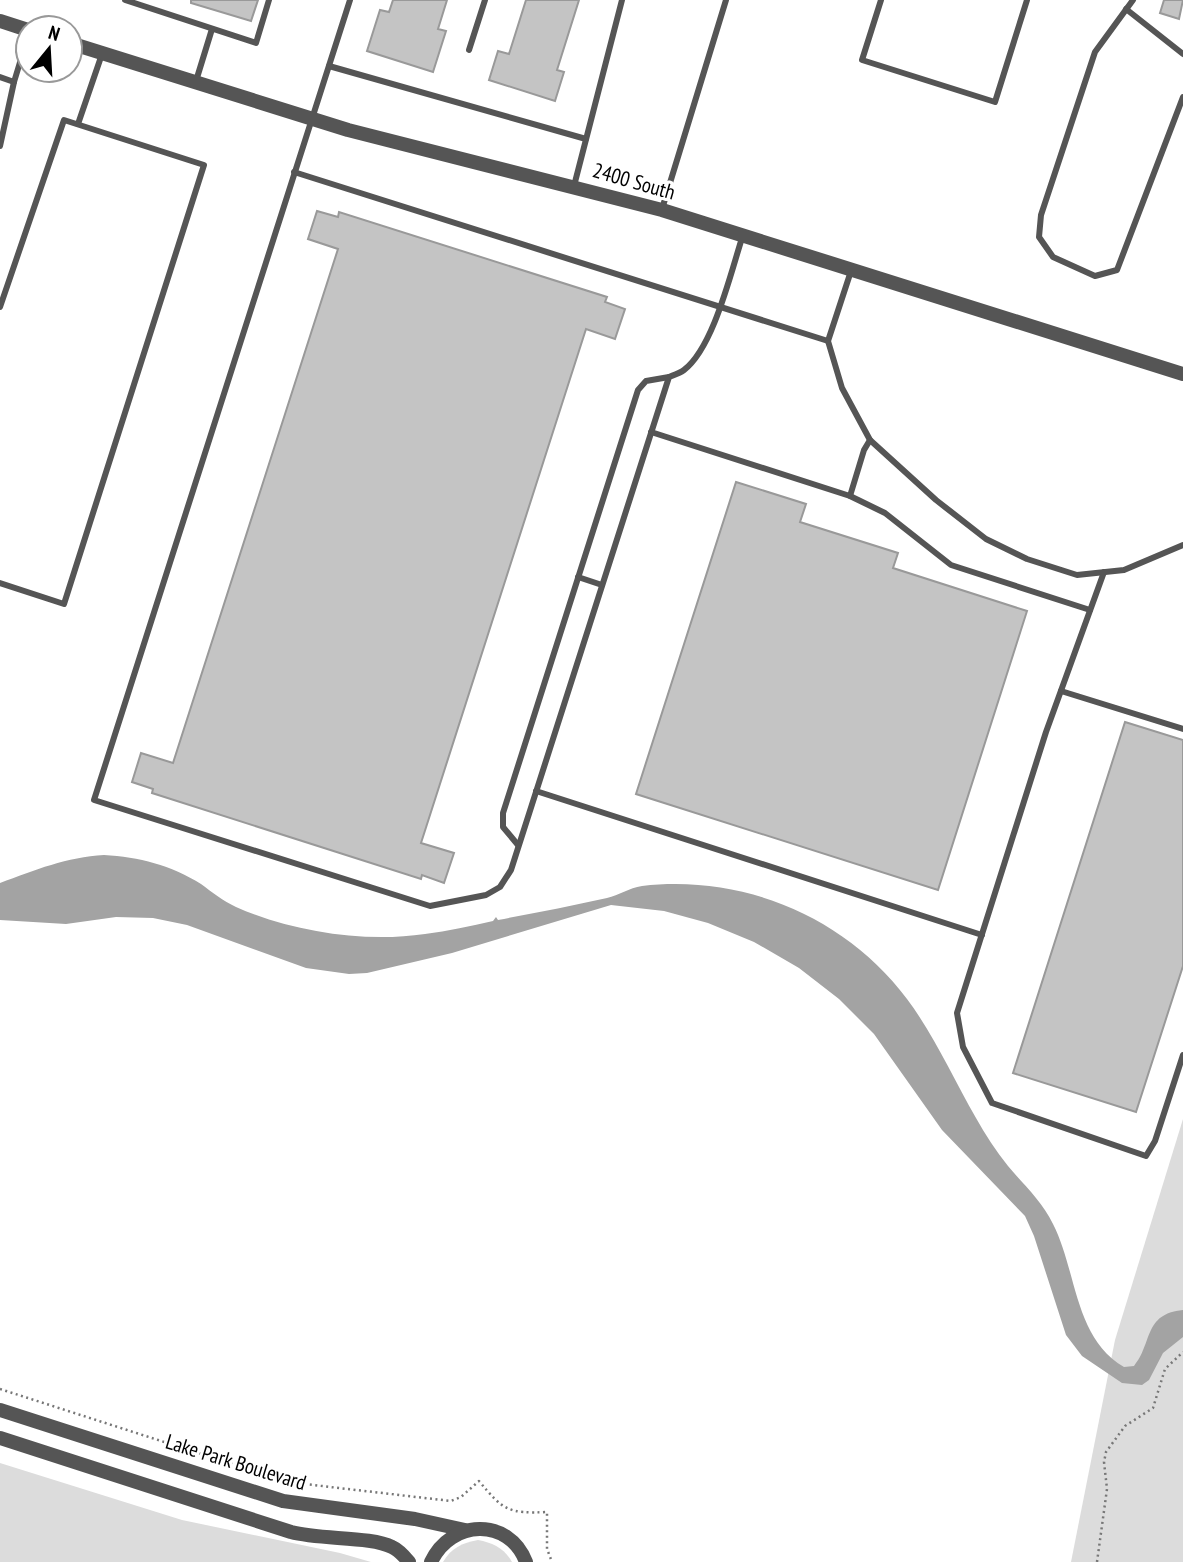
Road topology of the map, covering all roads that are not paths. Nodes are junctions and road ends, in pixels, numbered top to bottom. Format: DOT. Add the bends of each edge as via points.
graph roads {
  1 [pos="125,0"];
  2 [pos="269,0"];
  3 [pos="350,0"];
  4 [pos="485,0"];
  5 [pos="622,0"];
  6 [pos="726,0"];
  7 [pos="881,0"];
  8 [pos="1027,0"];
  9 [pos="1133,0"];
  10 [pos="1126,9"];
  11 [pos="212,29"];
  12 [pos="84,48"];
  13 [pos="469,50"];
  14 [pos="102,54"];
  15 [pos="1183,54"];
  16 [pos="329,66"];
  17 [pos="0,77"];
  18 [pos="14,82"];
  19 [pos="196,83"];
  20 [pos="1183,97"];
  21 [pos="312,120"];
  22 [pos="2,124"];
  23 [pos="78,124"];
  24 [pos="586,139"];
  25 [pos="0,146"];
  26 [pos="294,172"];
  27 [pos="574,186"];
  28 [pos="662,210"];
  29 [pos="743,235"];
  30 [pos="852,270"];
  31 [pos="719,306"];
  32 [pos="0,307"];
  33 [pos="828,341"];
  34 [pos="1183,374"];
  35 [pos="669,377"];
  36 [pos="651,432"];
  37 [pos="870,440"];
  38 [pos="850,496"];
  39 [pos="1183,545"];
  40 [pos="1104,572"];
  41 [pos="578,577"];
  42 [pos="0,583"];
  43 [pos="602,585"];
  44 [pos="1090,610"];
  45 [pos="1061,691"];
  46 [pos="1183,729"];
  47 [pos="536,791"];
  48 [pos="518,845"];
  49 [pos="982,935"];
  50 [pos="1183,1055"];
  51 [pos="0,1410"];
  52 [pos="0,1438"];
  53 [pos="115,1447"];
  54 [pos="107,1473"];
  55 [pos="465,1530"];
  56 [pos="409,1562"];
  57 [pos="431,1562"];
  58 [pos="526,1562"];
  1 -- 11 [label="lane"];
  2 -- 11 [label="lane" via="256,43"];
  3 -- 16 [label="lane"];
  4 -- 13 [label="lane"];
  5 -- 24 [label="lane"];
  6 -- 28 [label="lane"];
  7 -- 8 [label="lane" via="862,60 995,102"];
  9 -- 10 [label="lane"];
  10 -- 15 [label="lane"];
  10 -- 20 [label="lane" via="1095,52 1041,215 1039,237 1053,257 1095,276 1117,270"];
  11 -- 19 [label="lane"];
  12 -- 14 [label="street, 2400 South"];
  14 -- 19 [label="street, 2400 South"];
  14 -- 23 [label="lane"];
  16 -- 21 [label="lane"];
  16 -- 24 [label="lane"];
  17 -- 18 [label="lane"];
  18 -- 22 [label="lane"];
  19 -- 21 [label="street, 2400 South"];
  21 -- 26 [label="lane"];
  21 -- 27 [label="street, 2400 South"];
  22 -- 25 [label="lane"];
  23 -- 32 [label="lane" via="64,120"];
  23 -- 42 [label="lane" via="204,165 64,604"];
  24 -- 27 [label="lane"];
  26 -- 31 [label="lane"];
  26 -- 48 [label="lane" via="94,800 430,906 486,895 500,887"];
  27 -- 28 [label="street, 2400 South"];
  28 -- 29 [label="street, 2400 South"];
  29 -- 30 [label="street, 2400 South"];
  29 -- 31 [label="lane"];
  30 -- 33 [label="lane"];
  30 -- 34 [label="street, 2400 South"];
  31 -- 33 [label="lane"];
  31 -- 35 [label="lane" via="696,357 683,371"];
  33 -- 37 [label="lane" via="842,388"];
  35 -- 36 [label="lane"];
  35 -- 41 [label="lane" via="646,381 638,390"];
  36 -- 38 [label="lane"];
  36 -- 43 [label="lane"];
  37 -- 38 [label="lane"];
  37 -- 40 [label="lane" via="986,540 1077,575"];
  38 -- 44 [label="lane" via="884,513 951,565"];
  39 -- 40 [label="lane" via="1124,570"];
  40 -- 44 [label="lane"];
  41 -- 43 [label="lane"];
  41 -- 48 [label="lane" via="503,813 502,827"];
  43 -- 47 [label="lane"];
  44 -- 45 [label="lane"];
  45 -- 46 [label="lane"];
  45 -- 49 [label="lane"];
  47 -- 48 [label="lane"];
  47 -- 49 [label="lane"];
  49 -- 50 [label="lane" via="957,1013 964,1047 992,1103 1146,1156 1156,1141"];
  51 -- 53 [label="street, Lake Park Boulevard"];
  52 -- 54 [label="street"];
  53 -- 54 [label="street"];
  53 -- 55 [label="street, Lake Park Boulevard" via="283,1501"];
  54 -- 56 [label="street" via="300,1535 384,1543"];
  55 -- 57 [label="street" via="441,1546"];
  55 -- 58 [label="street, Lake Park Boulevard" via="502,1535"];
}
